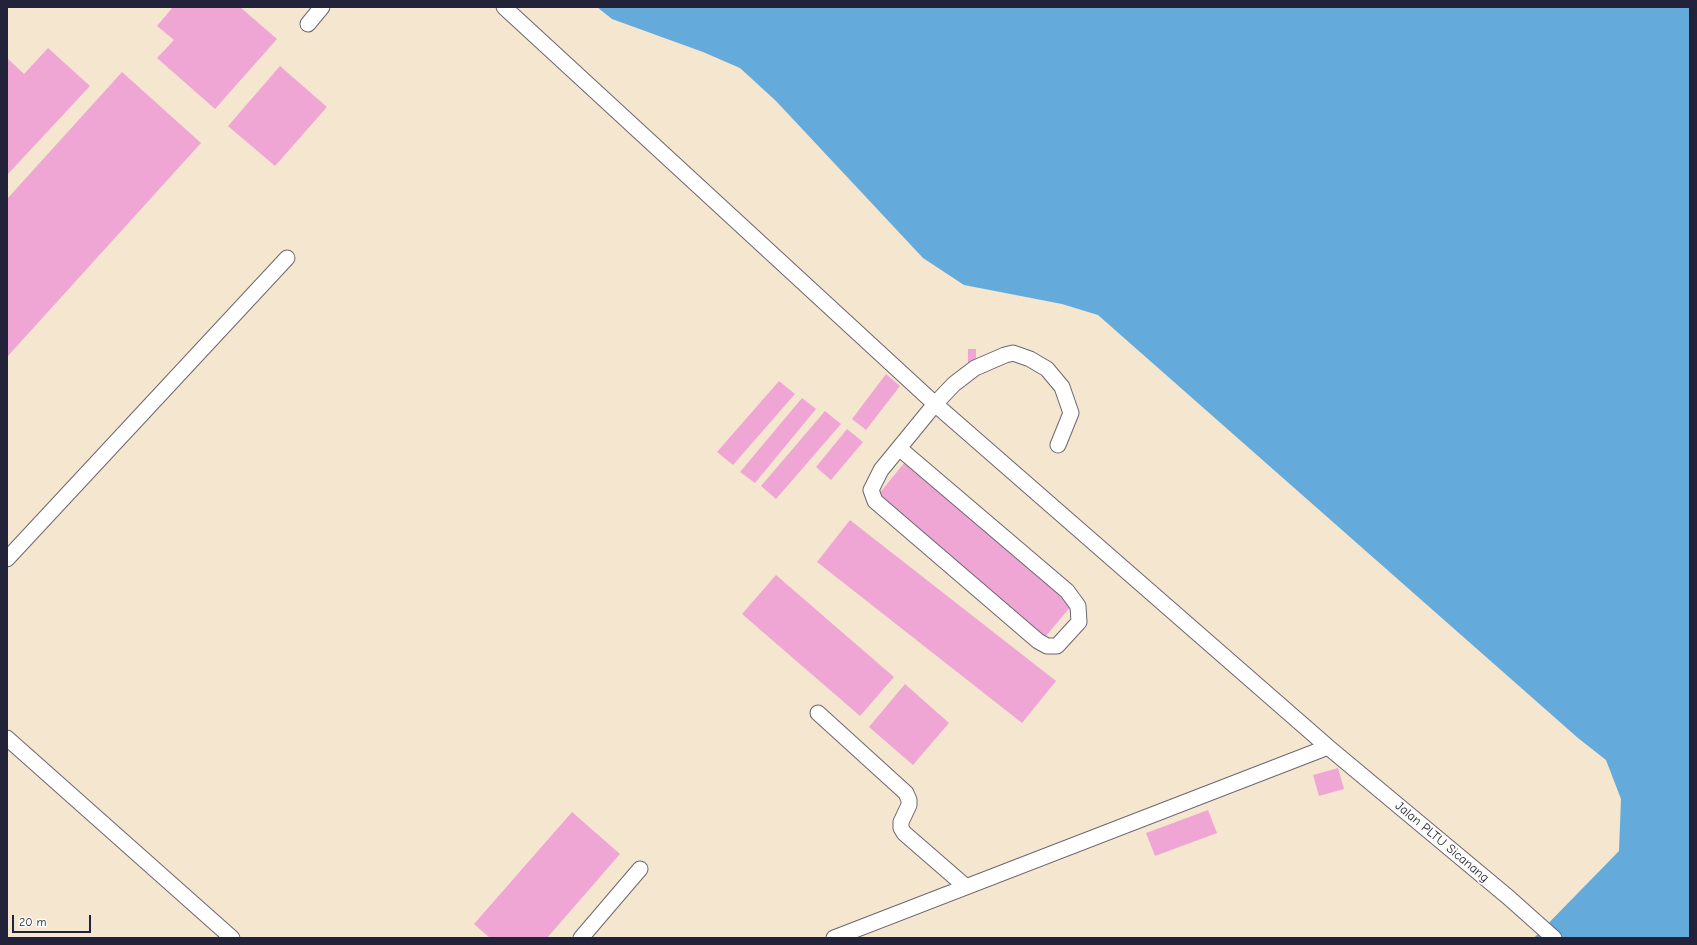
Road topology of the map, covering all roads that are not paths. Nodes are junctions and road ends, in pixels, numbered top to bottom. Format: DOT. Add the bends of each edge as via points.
graph roads {
  1 [pos="322,7"];
  2 [pos="504,7"];
  3 [pos="308,24"];
  4 [pos="287,258"];
  5 [pos="935,404"];
  6 [pos="1058,445"];
  7 [pos="899,448"];
  8 [pos="7,558"];
  9 [pos="818,713"];
  10 [pos="7,738"];
  11 [pos="1328,747"];
  12 [pos="640,870"];
  13 [pos="966,886"];
  14 [pos="232,938"];
  15 [pos="581,938"];
  16 [pos="834,938"];
  17 [pos="1554,938"];
  1 -- 3 [label="lane"];
  2 -- 5 [label="lane, Jalan PLTU Sicanang"];
  4 -- 8 [label="lane"];
  5 -- 6 [label="lane" via="954,384 975,368 1013,353 1047,369 1062,387 1071,413"];
  5 -- 7 [label="lane"];
  5 -- 11 [label="lane, Jalan PLTU Sicanang"];
  7 -- 7 [label="lane" via="881,470 871,490 875,501 1038,641 1047,646 1057,646 1079,622 1078,606 1067,591"];
  9 -- 13 [label="lane" via="906,793 909,805 901,822 904,833"];
  10 -- 14 [label="lane"];
  11 -- 13 [label="lane"];
  11 -- 17 [label="lane, Jalan PLTU Sicanang"];
  12 -- 15 [label="lane"];
  13 -- 16 [label="lane"];
}
